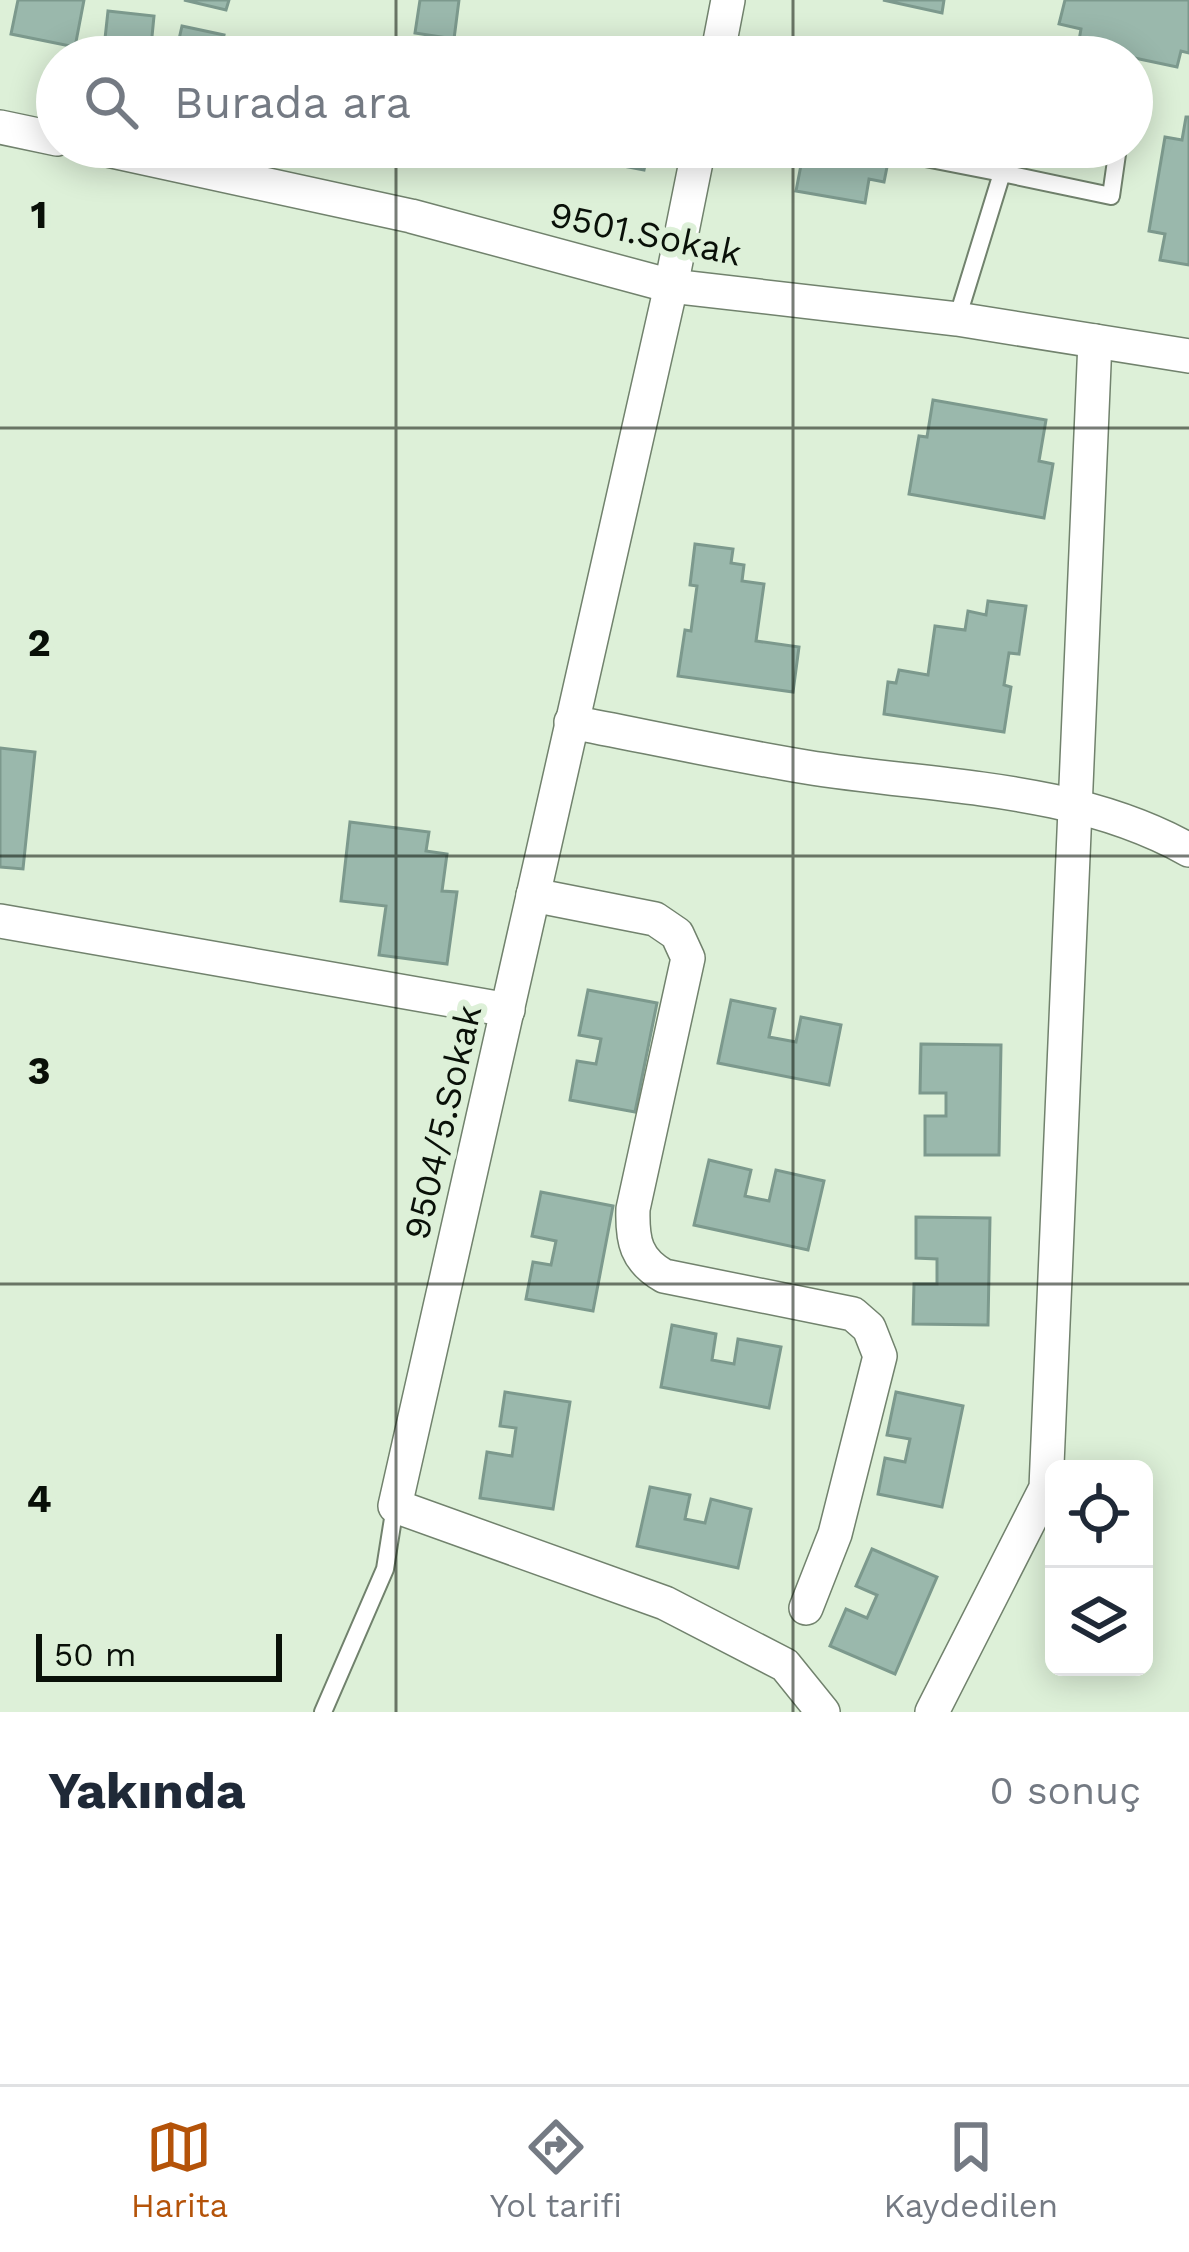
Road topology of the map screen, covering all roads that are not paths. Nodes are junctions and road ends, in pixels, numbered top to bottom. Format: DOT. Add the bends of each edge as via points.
graph roads {
  1 [pos="728,0"];
  2 [pos="721,36"];
  3 [pos="0,127"];
  4 [pos="36,135"];
  5 [pos="190,168"];
  6 [pos="695,168"];
  7 [pos="975,168"];
  8 [pos="1115,168"];
  9 [pos="1002,173"];
  10 [pos="671,286"];
  11 [pos="957,319"];
  12 [pos="1095,341"];
  13 [pos="1189,356"];
  14 [pos="572,722"];
  15 [pos="1074,803"];
  16 [pos="1189,850"];
  17 [pos="533,895"];
  18 [pos="0,922"];
  19 [pos="508,1010"];
  20 [pos="394,1506"];
  21 [pos="806,1608"];
  22 [pos="323,1712"];
  23 [pos="823,1712"];
  24 [pos="932,1712"];
  1 -- 2 [label="street"];
  3 -- 4 [label="street"];
  5 -- 10 [label="street, 9501.Sokak" via="411,216"];
  6 -- 10 [label="street, 9504/5.Sokak"];
  7 -- 9 [label="lane"];
  8 -- 9 [label="lane" via="1111,196"];
  9 -- 11 [label="lane"];
  10 -- 11 [label="street, 9501.Sokak"];
  10 -- 14 [label="street, 9504/5.Sokak"];
  11 -- 12 [label="street, 9501.Sokak"];
  12 -- 13 [label="street, 9501.Sokak"];
  12 -- 15 [label="street"];
  14 -- 15 [label="street" via="805,767"];
  14 -- 17 [label="street, 9504/5.Sokak"];
  15 -- 16 [label="street"];
  15 -- 24 [label="street" via="1046,1488"];
  17 -- 19 [label="street, 9504/5.Sokak"];
  17 -- 21 [label="street" via="655,919 677,934 688,958 633,1209 643,1264 664,1276 853,1313 880,1356 835,1534"];
  18 -- 19 [label="street"];
  19 -- 20 [label="street, 9504/5.Sokak"];
  20 -- 22 [label="lane" via="385,1569"];
  20 -- 23 [label="street" via="665,1603 784,1665"];
}
